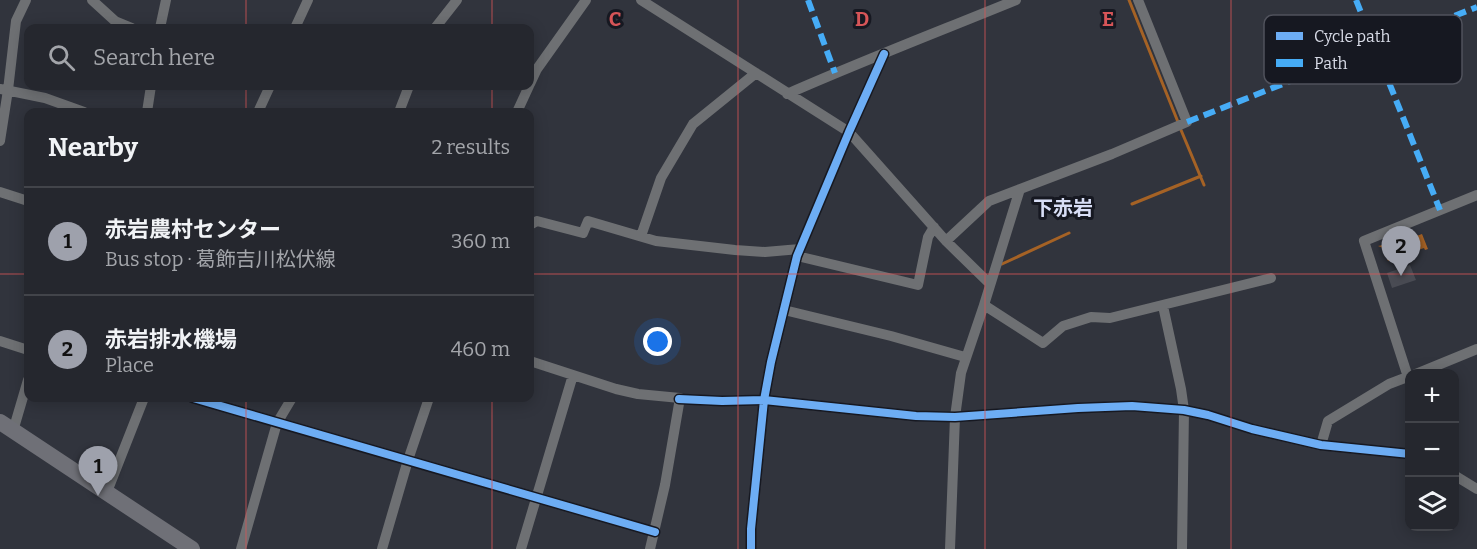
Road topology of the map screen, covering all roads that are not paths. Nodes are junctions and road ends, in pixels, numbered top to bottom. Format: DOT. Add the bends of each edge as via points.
graph roads {
  1 [pos="26,0"];
  2 [pos="92,0"];
  3 [pos="166,0"];
  4 [pos="307,0"];
  5 [pos="457,0"];
  6 [pos="586,0"];
  7 [pos="641,0"];
  8 [pos="1016,0"];
  9 [pos="1138,0"];
  10 [pos="122,24"];
  11 [pos="161,24"];
  12 [pos="297,24"];
  13 [pos="438,24"];
  14 [pos="884,54"];
  15 [pos="756,73"];
  16 [pos="534,75"];
  17 [pos="4,89"];
  18 [pos="150,90"];
  19 [pos="268,90"];
  20 [pos="408,90"];
  21 [pos="527,90"];
  22 [pos="787,94"];
  23 [pos="73,108"];
  24 [pos="148,108"];
  25 [pos="260,108"];
  26 [pos="401,108"];
  27 [pos="519,108"];
  28 [pos="849,132"];
  29 [pos="0,141"];
  30 [pos="1020,189"];
  31 [pos="0,192"];
  32 [pos="1477,195"];
  33 [pos="24,200"];
  34 [pos="534,223"];
  35 [pos="934,227"];
  36 [pos="641,236"];
  37 [pos="946,241"];
  38 [pos="798,252"];
  39 [pos="1271,278"];
  40 [pos="990,284"];
  41 [pos="984,305"];
  42 [pos="1162,306"];
  43 [pos="784,310"];
  44 [pos="0,341"];
  45 [pos="24,349"];
  46 [pos="1477,349"];
  47 [pos="965,357"];
  48 [pos="534,362"];
  49 [pos="1409,369"];
  50 [pos="1428,369"];
  51 [pos="573,375"];
  52 [pos="1405,378"];
  53 [pos="24,389"];
  54 [pos="679,399"];
  55 [pos="764,400"];
  56 [pos="142,402"];
  57 [pos="206,402"];
  58 [pos="290,402"];
  59 [pos="428,402"];
  60 [pos="1184,410"];
  61 [pos="955,417"];
  62 [pos="277,423"];
  63 [pos="7,426"];
  64 [pos="1321,445"];
  65 [pos="1405,453"];
  66 [pos="408,460"];
  67 [pos="1477,475"];
  68 [pos="1458,477"];
  69 [pos="1474,487"];
  70 [pos="107,492"];
  71 [pos="536,496"];
  72 [pos="655,531"];
  73 [pos="192,549"];
  74 [pos="241,549"];
  75 [pos="382,549"];
  76 [pos="521,549"];
  77 [pos="650,549"];
  78 [pos="751,549"];
  79 [pos="950,549"];
  80 [pos="1182,549"];
  1 -- 17 [label="street" via="16,21"];
  2 -- 10 [label="street"];
  3 -- 11 [label="street"];
  4 -- 12 [label="street"];
  5 -- 13 [label="street"];
  6 -- 16 [label="street"];
  7 -- 15 [label="street"];
  8 -- 14 [label="street"];
  9 -- 30 [label="street" via="1187,122"];
  14 -- 22 [label="street"];
  14 -- 28 [label="street"];
  15 -- 22 [label="street"];
  15 -- 36 [label="street" via="693,124 661,178"];
  17 -- 23 [label="street"];
  17 -- 29 [label="street"];
  18 -- 24 [label="street"];
  19 -- 25 [label="street"];
  20 -- 26 [label="street"];
  21 -- 27 [label="street"];
  22 -- 28 [label="street"];
  28 -- 35 [label="street"];
  28 -- 38 [label="street"];
  30 -- 37 [label="street" via="989,201"];
  30 -- 40 [label="street"];
  31 -- 33 [label="street"];
  32 -- 49 [label="street" via="1364,241"];
  34 -- 36 [label="street" via="583,233 588,221"];
  35 -- 37 [label="street"];
  35 -- 38 [label="street" via="928,237 918,285"];
  36 -- 38 [label="street" via="735,250"];
  37 -- 40 [label="street"];
  38 -- 43 [label="street"];
  39 -- 42 [label="street"];
  40 -- 41 [label="street"];
  41 -- 42 [label="street" via="1043,343 1063,326 1091,317 1110,318"];
  41 -- 47 [label="street"];
  42 -- 60 [label="street"];
  43 -- 47 [label="street"];
  43 -- 55 [label="street"];
  44 -- 45 [label="street"];
  46 -- 50 [label="street"];
  47 -- 61 [label="street"];
  48 -- 51 [label="street"];
  51 -- 54 [label="street" via="627,392"];
  51 -- 71 [label="street"];
  52 -- 64 [label="street" via="1328,421"];
  53 -- 63 [label="street"];
  54 -- 55 [label="street"];
  54 -- 72 [label="street"];
  55 -- 61 [label="street"];
  55 -- 78 [label="street"];
  56 -- 70 [label="street"];
  57 -- 62 [label="street"];
  58 -- 62 [label="street"];
  59 -- 66 [label="street"];
  60 -- 61 [label="street" via="1132,406"];
  60 -- 64 [label="street"];
  60 -- 80 [label="street"];
  61 -- 79 [label="street"];
  62 -- 66 [label="street"];
  62 -- 74 [label="street"];
  63 -- 70 [label="main road"];
  64 -- 65 [label="street"];
  66 -- 71 [label="street"];
  66 -- 75 [label="street"];
  67 -- 69 [label="street"];
  68 -- 69 [label="street"];
  70 -- 73 [label="main road"];
  71 -- 72 [label="street"];
  71 -- 76 [label="street"];
  72 -- 77 [label="street"];
}
